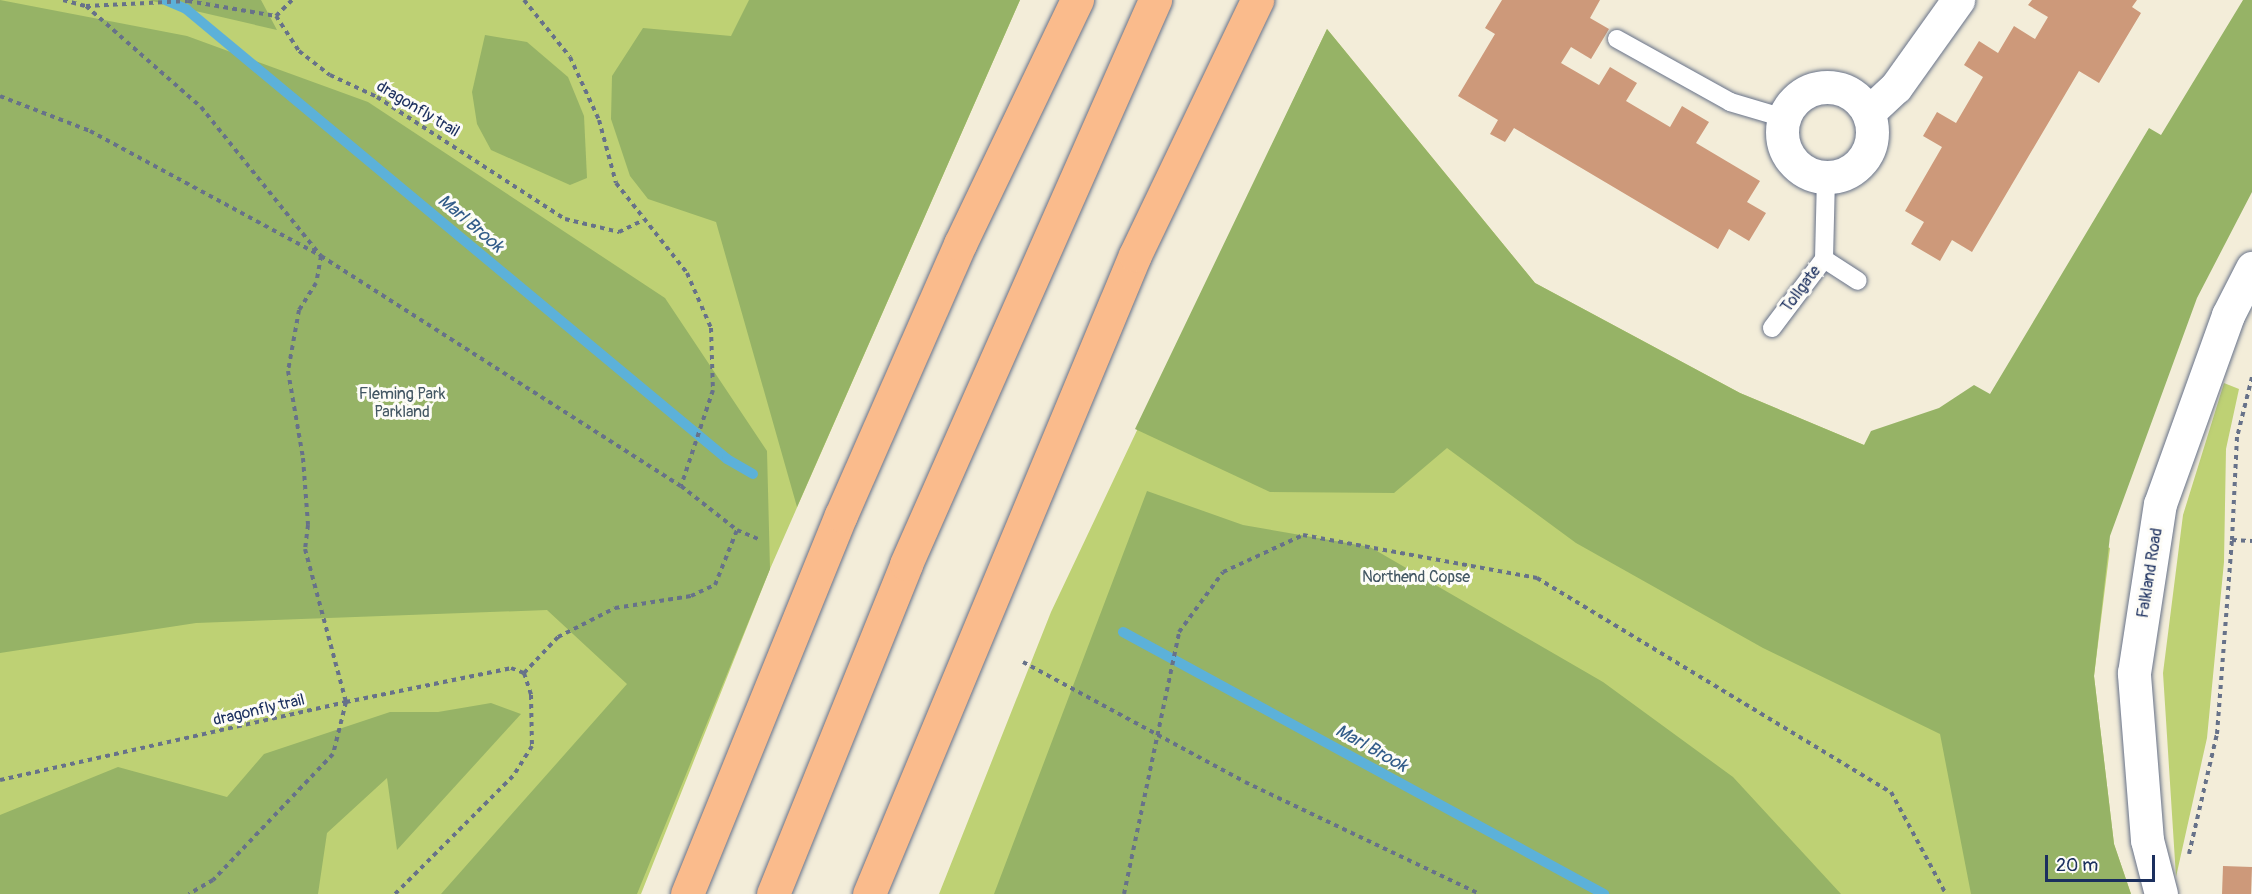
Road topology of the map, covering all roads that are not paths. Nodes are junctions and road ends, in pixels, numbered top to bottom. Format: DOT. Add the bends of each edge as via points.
graph roads {
  1 [pos="1077,0"];
  2 [pos="1155,0"];
  3 [pos="1257,0"];
  4 [pos="1958,0"];
  5 [pos="1617,39"];
  6 [pos="1869,112"];
  7 [pos="1784,118"];
  8 [pos="1826,177"];
  9 [pos="1824,259"];
  10 [pos="2252,267"];
  11 [pos="1858,281"];
  12 [pos="1772,328"];
  13 [pos="687,894"];
  14 [pos="773,894"];
  15 [pos="869,894"];
  16 [pos="2160,894"];
  1 -- 13 [label="highway" via="960,244 841,515"];
  2 -- 14 [label="highway" via="906,564"];
  3 -- 15 [label="highway" via="1135,255"];
  4 -- 6 [label="street" via="1896,87"];
  5 -- 7 [label="lane" via="1730,102"];
  6 -- 7 [label="street" via="1848,91 1832,86 1802,94"];
  6 -- 8 [label="street" via="1873,128 1865,158 1854,169"];
  7 -- 8 [label="street" via="1790,158 1799,168"];
  8 -- 9 [label="lane, Tollgate"];
  9 -- 11 [label="lane"];
  9 -- 12 [label="lane, Tollgate"];
  10 -- 16 [label="street, Falkland Road" via="2228,315 2160,504 2134,673 2147,840"];
}
